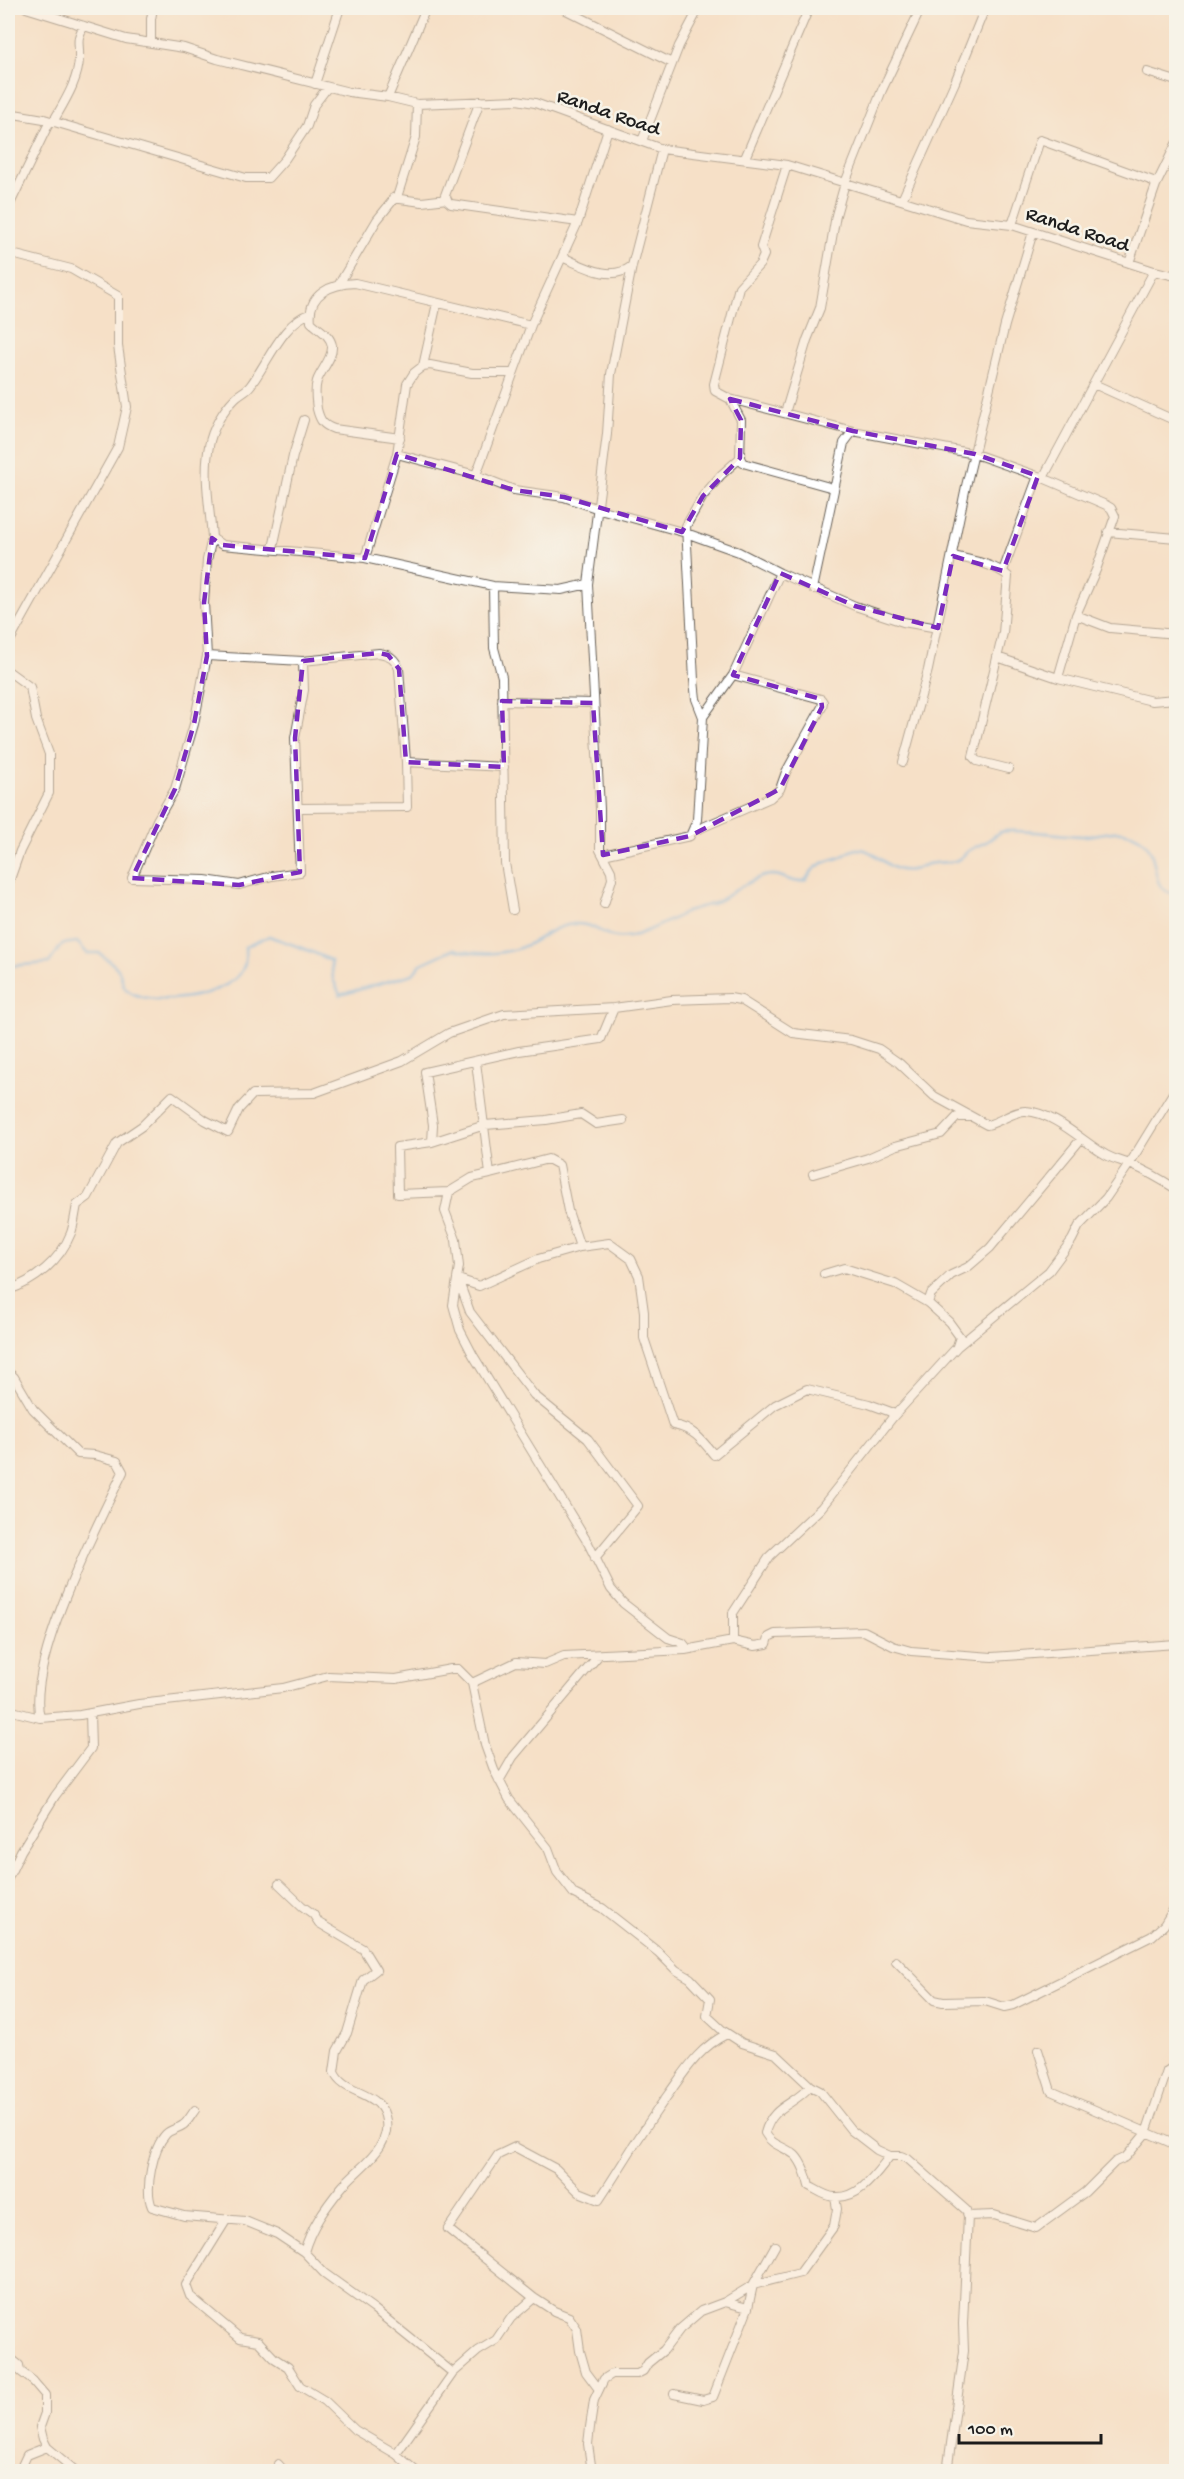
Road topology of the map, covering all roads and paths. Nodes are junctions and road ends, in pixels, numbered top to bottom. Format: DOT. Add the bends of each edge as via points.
graph roads {
  1 [pos="26,8"];
  2 [pos="153,8"];
  3 [pos="340,8"];
  4 [pos="426,8"];
  5 [pos="562,8"];
  6 [pos="699,8"];
  7 [pos="809,8"];
  8 [pos="921,8"];
  9 [pos="985,8"];
  10 [pos="37,9"];
  11 [pos="84,26"];
  12 [pos="151,41"];
  13 [pos="672,63"];
  14 [pos="1147,72"];
  15 [pos="1176,81"];
  16 [pos="315,84"];
  17 [pos="327,88"];
  18 [pos="388,97"];
  19 [pos="480,101"];
  20 [pos="417,104"];
  21 [pos="8,113"];
  22 [pos="52,121"];
  23 [pos="608,129"];
  24 [pos="642,141"];
  25 [pos="1176,144"];
  26 [pos="662,148"];
  27 [pos="745,158"];
  28 [pos="787,165"];
  29 [pos="845,183"];
  30 [pos="1156,185"];
  31 [pos="393,198"];
  32 [pos="447,199"];
  33 [pos="902,200"];
  34 [pos="8,208"];
  35 [pos="578,222"];
  36 [pos="1012,225"];
  37 [pos="1033,232"];
  38 [pos="8,253"];
  39 [pos="562,257"];
  40 [pos="1129,263"];
  41 [pos="632,266"];
  42 [pos="1154,271"];
  43 [pos="1176,276"];
  44 [pos="339,284"];
  45 [pos="437,303"];
  46 [pos="310,314"];
  47 [pos="531,326"];
  48 [pos="423,366"];
  49 [pos="512,373"];
  50 [pos="1094,384"];
  51 [pos="730,399"];
  52 [pos="785,413"];
  53 [pos="304,420"];
  54 [pos="1176,421"];
  55 [pos="853,431"];
  56 [pos="400,438"];
  57 [pos="397,454"];
  58 [pos="975,454"];
  59 [pos="740,458"];
  60 [pos="476,475"];
  61 [pos="1040,477"];
  62 [pos="833,488"];
  63 [pos="596,508"];
  64 [pos="1108,532"];
  65 [pos="686,533"];
  66 [pos="212,538"];
  67 [pos="1176,538"];
  68 [pos="273,548"];
  69 [pos="953,556"];
  70 [pos="364,558"];
  71 [pos="1002,571"];
  72 [pos="780,573"];
  73 [pos="588,584"];
  74 [pos="493,586"];
  75 [pos="813,589"];
  76 [pos="1076,615"];
  77 [pos="938,628"];
  78 [pos="1176,634"];
  79 [pos="8,644"];
  80 [pos="207,656"];
  81 [pos="997,657"];
  82 [pos="303,661"];
  83 [pos="8,671"];
  84 [pos="733,675"];
  85 [pos="1058,678"];
  86 [pos="1176,699"];
  87 [pos="502,701"];
  88 [pos="593,703"];
  89 [pos="703,717"];
  90 [pos="406,762"];
  91 [pos="903,762"];
  92 [pos="504,767"];
  93 [pos="1009,769"];
  94 [pos="299,808"];
  95 [pos="694,831"];
  96 [pos="603,855"];
  97 [pos="8,885"];
  98 [pos="604,904"];
  99 [pos="513,910"];
  100 [pos="614,1008"];
  101 [pos="476,1062"];
  102 [pos="1176,1088"];
  103 [pos="977,1118"];
  104 [pos="623,1120"];
  105 [pos="485,1125"];
  106 [pos="1081,1139"];
  107 [pos="432,1142"];
  108 [pos="1130,1164"];
  109 [pos="490,1174"];
  110 [pos="813,1174"];
  111 [pos="1176,1189"];
  112 [pos="449,1192"];
  113 [pos="580,1247"];
  114 [pos="824,1274"];
  115 [pos="458,1279"];
  116 [pos="8,1290"];
  117 [pos="928,1303"];
  118 [pos="957,1347"];
  119 [pos="8,1372"];
  120 [pos="893,1417"];
  121 [pos="595,1558"];
  122 [pos="733,1641"];
  123 [pos="1176,1644"];
  124 [pos="687,1648"];
  125 [pos="599,1655"];
  126 [pos="472,1683"];
  127 [pos="8,1710"];
  128 [pos="90,1713"];
  129 [pos="40,1718"];
  130 [pos="499,1781"];
  131 [pos="8,1878"];
  132 [pos="279,1884"];
  133 [pos="1176,1905"];
  134 [pos="896,1961"];
  135 [pos="728,2034"];
  136 [pos="1038,2050"];
  137 [pos="1176,2065"];
  138 [pos="810,2086"];
  139 [pos="195,2110"];
  140 [pos="1146,2133"];
  141 [pos="1176,2145"];
  142 [pos="890,2156"];
  143 [pos="835,2197"];
  144 [pos="968,2216"];
  145 [pos="227,2219"];
  146 [pos="775,2246"];
  147 [pos="304,2252"];
  148 [pos="753,2285"];
  149 [pos="534,2298"];
  150 [pos="725,2302"];
  151 [pos="748,2308"];
  152 [pos="8,2356"];
  153 [pos="453,2373"];
  154 [pos="598,2388"];
  155 [pos="674,2394"];
  156 [pos="47,2447"];
  157 [pos="396,2454"];
  158 [pos="278,2464"];
  159 [pos="19,2472"];
  160 [pos="77,2472"];
  161 [pos="285,2472"];
  162 [pos="417,2472"];
  163 [pos="592,2472"];
  164 [pos="947,2472"];
  1 -- 10 [label="street, Randa Road"];
  2 -- 12 [label="street"];
  3 -- 16 [label="street"];
  4 -- 18 [label="street"];
  5 -- 13 [label="street"];
  6 -- 13 [label="street"];
  7 -- 27 [label="street"];
  8 -- 29 [label="street" via="882,90"];
  9 -- 33 [label="street"];
  10 -- 11 [label="street, Randa Road"];
  11 -- 12 [label="street, Randa Road" via="126,39"];
  11 -- 22 [label="street" via="77,39 79,58 68,94"];
  12 -- 16 [label="street, Randa Road"];
  13 -- 24 [label="street"];
  14 -- 15 [label="street"];
  16 -- 17 [label="street, Randa Road"];
  17 -- 18 [label="street, Randa Road"];
  17 -- 22 [label="street" via="314,105 307,126 268,178 246,178"];
  18 -- 20 [label="street, Randa Road"];
  19 -- 20 [label="street, Randa Road"];
  19 -- 23 [label="street, Randa Road" via="517,100"];
  19 -- 32 [label="street" via="444,198"];
  20 -- 31 [label="street" via="416,137 398,194"];
  21 -- 22 [label="street"];
  22 -- 34 [label="street"];
  23 -- 24 [label="street, Randa Road"];
  23 -- 35 [label="street"];
  24 -- 26 [label="street, Randa Road"];
  25 -- 30 [label="street"];
  26 -- 27 [label="street, Randa Road"];
  26 -- 41 [label="street"];
  27 -- 28 [label="street, Randa Road"];
  28 -- 29 [label="street, Randa Road"];
  28 -- 51 [label="street" via="761,247 764,255 739,287 714,384 715,391"];
  29 -- 33 [label="street, Randa Road"];
  29 -- 52 [label="street" via="820,308"];
  30 -- 36 [label="street" via="1040,140"];
  30 -- 40 [label="street"];
  31 -- 32 [label="street" via="422,202"];
  31 -- 44 [label="street"];
  32 -- 35 [label="street" via="451,204"];
  33 -- 36 [label="street, Randa Road" via="966,220"];
  35 -- 39 [label="street"];
  36 -- 37 [label="street, Randa Road"];
  37 -- 40 [label="street, Randa Road"];
  37 -- 58 [label="street" via="1005,325"];
  38 -- 79 [label="street" via="71,269 118,296 118,346 127,407 118,447"];
  39 -- 41 [label="street" via="603,274 624,272"];
  39 -- 47 [label="street"];
  40 -- 42 [label="street, Randa Road"];
  41 -- 63 [label="street" via="611,374"];
  42 -- 43 [label="street, Randa Road"];
  42 -- 50 [label="street"];
  44 -- 45 [label="street" via="355,283"];
  44 -- 46 [label="street" via="318,296"];
  45 -- 47 [label="street"];
  45 -- 48 [label="street"];
  46 -- 56 [label="street" via="311,322 332,344 315,395 324,425"];
  46 -- 66 [label="street" via="298,317 249,387 215,426 207,471"];
  47 -- 49 [label="street"];
  48 -- 49 [label="street" via="472,373"];
  48 -- 56 [label="street" via="407,384"];
  49 -- 60 [label="street"];
  50 -- 54 [label="street"];
  50 -- 61 [label="street"];
  51 -- 52 [label="street"];
  51 -- 59 [label="street" via="741,420"];
  52 -- 55 [label="street"];
  53 -- 68 [label="street"];
  55 -- 58 [label="street"];
  55 -- 62 [label="street" via="844,443"];
  56 -- 57 [label="street"];
  57 -- 60 [label="street"];
  57 -- 70 [label="street"];
  58 -- 61 [label="street"];
  58 -- 69 [label="street"];
  59 -- 62 [label="street" via="747,465"];
  59 -- 65 [label="street" via="703,496"];
  60 -- 63 [label="street" via="514,490 564,497"];
  61 -- 64 [label="street" via="1111,508 1114,516"];
  61 -- 71 [label="street"];
  62 -- 75 [label="street"];
  63 -- 65 [label="street"];
  63 -- 73 [label="street"];
  64 -- 67 [label="street"];
  64 -- 76 [label="street"];
  65 -- 72 [label="street" via="739,552"];
  65 -- 89 [label="street" via="694,680"];
  66 -- 68 [label="street" via="222,545"];
  66 -- 80 [label="street" via="204,603"];
  68 -- 70 [label="street"];
  69 -- 71 [label="street"];
  69 -- 77 [label="street"];
  70 -- 74 [label="street"];
  71 -- 81 [label="street" via="1009,584"];
  72 -- 75 [label="street"];
  72 -- 84 [label="street"];
  73 -- 74 [label="street" via="561,590"];
  73 -- 88 [label="street"];
  74 -- 87 [label="street" via="494,648 500,667"];
  75 -- 77 [label="street" via="903,622"];
  76 -- 78 [label="street" via="1110,627"];
  76 -- 85 [label="street"];
  77 -- 91 [label="street"];
  80 -- 82 [label="street"];
  80 -- 94 [label="street" via="194,724 175,789 132,878 239,885 300,872"];
  81 -- 85 [label="street"];
  81 -- 93 [label="street" via="973,757"];
  82 -- 90 [label="street" via="379,653 396,661"];
  82 -- 94 [label="street" via="304,690 295,738"];
  83 -- 97 [label="street" via="30,687 48,754 48,794"];
  84 -- 89 [label="street"];
  84 -- 95 [label="street" via="821,699 822,707 780,789 770,798"];
  85 -- 86 [label="street" via="1152,701"];
  87 -- 88 [label="street"];
  87 -- 92 [label="street"];
  88 -- 96 [label="street" via="599,841"];
  89 -- 95 [label="street"];
  90 -- 92 [label="street"];
  90 -- 94 [label="street" via="407,807"];
  92 -- 99 [label="street" via="505,863"];
  95 -- 96 [label="street" via="690,836"];
  96 -- 98 [label="street" via="612,879"];
  100 -- 101 [label="street" via="601,1039 519,1051"];
  100 -- 103 [label="street" via="672,1000 741,1000 793,1033 851,1040 879,1049 934,1096"];
  100 -- 116 [label="street" via="504,1014 449,1033 402,1061 314,1093 253,1094 239,1108 228,1132 172,1096 142,1126 117,1143 88,1197 77,1205 71,1234 50,1264 28,1283"];
  101 -- 105 [label="street"];
  101 -- 107 [label="street" via="425,1072"];
  102 -- 108 [label="street"];
  103 -- 106 [label="street" via="987,1125 1030,1111 1057,1122"];
  103 -- 110 [label="street" via="957,1118 942,1134"];
  104 -- 105 [label="street" via="596,1124 581,1114"];
  105 -- 107 [label="street"];
  105 -- 109 [label="street"];
  106 -- 108 [label="street"];
  106 -- 117 [label="street" via="990,1248 968,1267 951,1275 931,1294"];
  107 -- 112 [label="street" via="397,1147 399,1194"];
  108 -- 111 [label="street"];
  108 -- 118 [label="street" via="1106,1198 1079,1226 1049,1271"];
  109 -- 112 [label="street" via="472,1178"];
  109 -- 113 [label="street" via="548,1159 559,1165"];
  112 -- 115 [label="street" via="445,1211 456,1240"];
  113 -- 115 [label="street" via="538,1259 479,1286"];
  113 -- 120 [label="street" via="609,1243 631,1259 639,1276 649,1358 673,1425 696,1434 714,1455 775,1405 807,1389 869,1404 891,1412"];
  114 -- 117 [label="street" via="844,1268 876,1276"];
  115 -- 121 [label="street" via="453,1305 460,1330"];
  115 -- 121 [label="street" via="470,1312 526,1385 588,1440 638,1506"];
  117 -- 118 [label="street" via="960,1337"];
  118 -- 120 [label="street"];
  119 -- 129 [label="street" via="33,1409 78,1454 117,1461 123,1472 64,1600 40,1672"];
  120 -- 122 [label="street" via="820,1508 770,1556 733,1613"];
  121 -- 124 [label="street" via="623,1603"];
  122 -- 123 [label="street" via="755,1646 767,1644 769,1636 775,1634 864,1630 911,1651 993,1657"];
  122 -- 124 [label="street"];
  124 -- 125 [label="street"];
  125 -- 126 [label="street" via="564,1656 545,1664 516,1662"];
  125 -- 130 [label="street" via="513,1757"];
  126 -- 128 [label="street" via="458,1670 396,1679 328,1676 283,1688"];
  126 -- 130 [label="street" via="485,1745"];
  127 -- 129 [label="street"];
  128 -- 129 [label="street"];
  128 -- 131 [label="street" via="91,1748 55,1796"];
  130 -- 135 [label="street" via="548,1848 557,1872 574,1894 602,1908 690,1978 710,1999 707,2016"];
  132 -- 147 [label="street" via="319,1923 363,1949 376,1970 363,1980 334,2072 341,2083 379,2105 385,2116 382,2140 372,2158 343,2186 313,2226"];
  133 -- 134 [label="street" via="1164,1925 1145,1941 1004,2007 985,2001 934,2000"];
  135 -- 138 [label="street" via="776,2054"];
  135 -- 149 [label="street" via="696,2056 599,2200 579,2192 556,2169 515,2147 498,2155 448,2229"];
  136 -- 140 [label="street" via="1051,2091"];
  137 -- 140 [label="street" via="1167,2071"];
  138 -- 142 [label="street" via="820,2091 861,2139"];
  138 -- 143 [label="street" via="803,2095 775,2112 765,2133 770,2142 796,2156 809,2186"];
  139 -- 145 [label="street" via="185,2123 164,2137 153,2164 148,2198 152,2206 163,2211"];
  140 -- 141 [label="street"];
  140 -- 144 [label="street" via="1126,2157 1114,2162 1085,2192 1035,2228 994,2215"];
  142 -- 143 [label="street" via="855,2193"];
  142 -- 144 [label="street" via="909,2159"];
  143 -- 148 [label="street" via="834,2226 804,2270"];
  144 -- 164 [label="street" via="964,2350"];
  145 -- 147 [label="street" via="277,2234"];
  145 -- 157 [label="street" via="186,2285 190,2296 240,2338 258,2341 288,2367 300,2386 325,2401 355,2430"];
  146 -- 148 [label="street"];
  147 -- 153 [label="street" via="324,2273"];
  148 -- 150 [label="street"];
  148 -- 151 [label="street"];
  149 -- 153 [label="street" via="496,2340"];
  149 -- 154 [label="street" via="569,2317 578,2329 586,2372"];
  150 -- 151 [label="street"];
  150 -- 154 [label="street" via="701,2311 643,2371 612,2374"];
  151 -- 155 [label="street" via="713,2397 703,2400"];
  152 -- 156 [label="street" via="45,2395 40,2427"];
  153 -- 157 [label="street"];
  154 -- 163 [label="street" via="589,2435"];
  156 -- 159 [label="street" via="27,2455"];
  156 -- 160 [label="street"];
  157 -- 162 [label="street"];
  158 -- 161 [label="street"];
}
